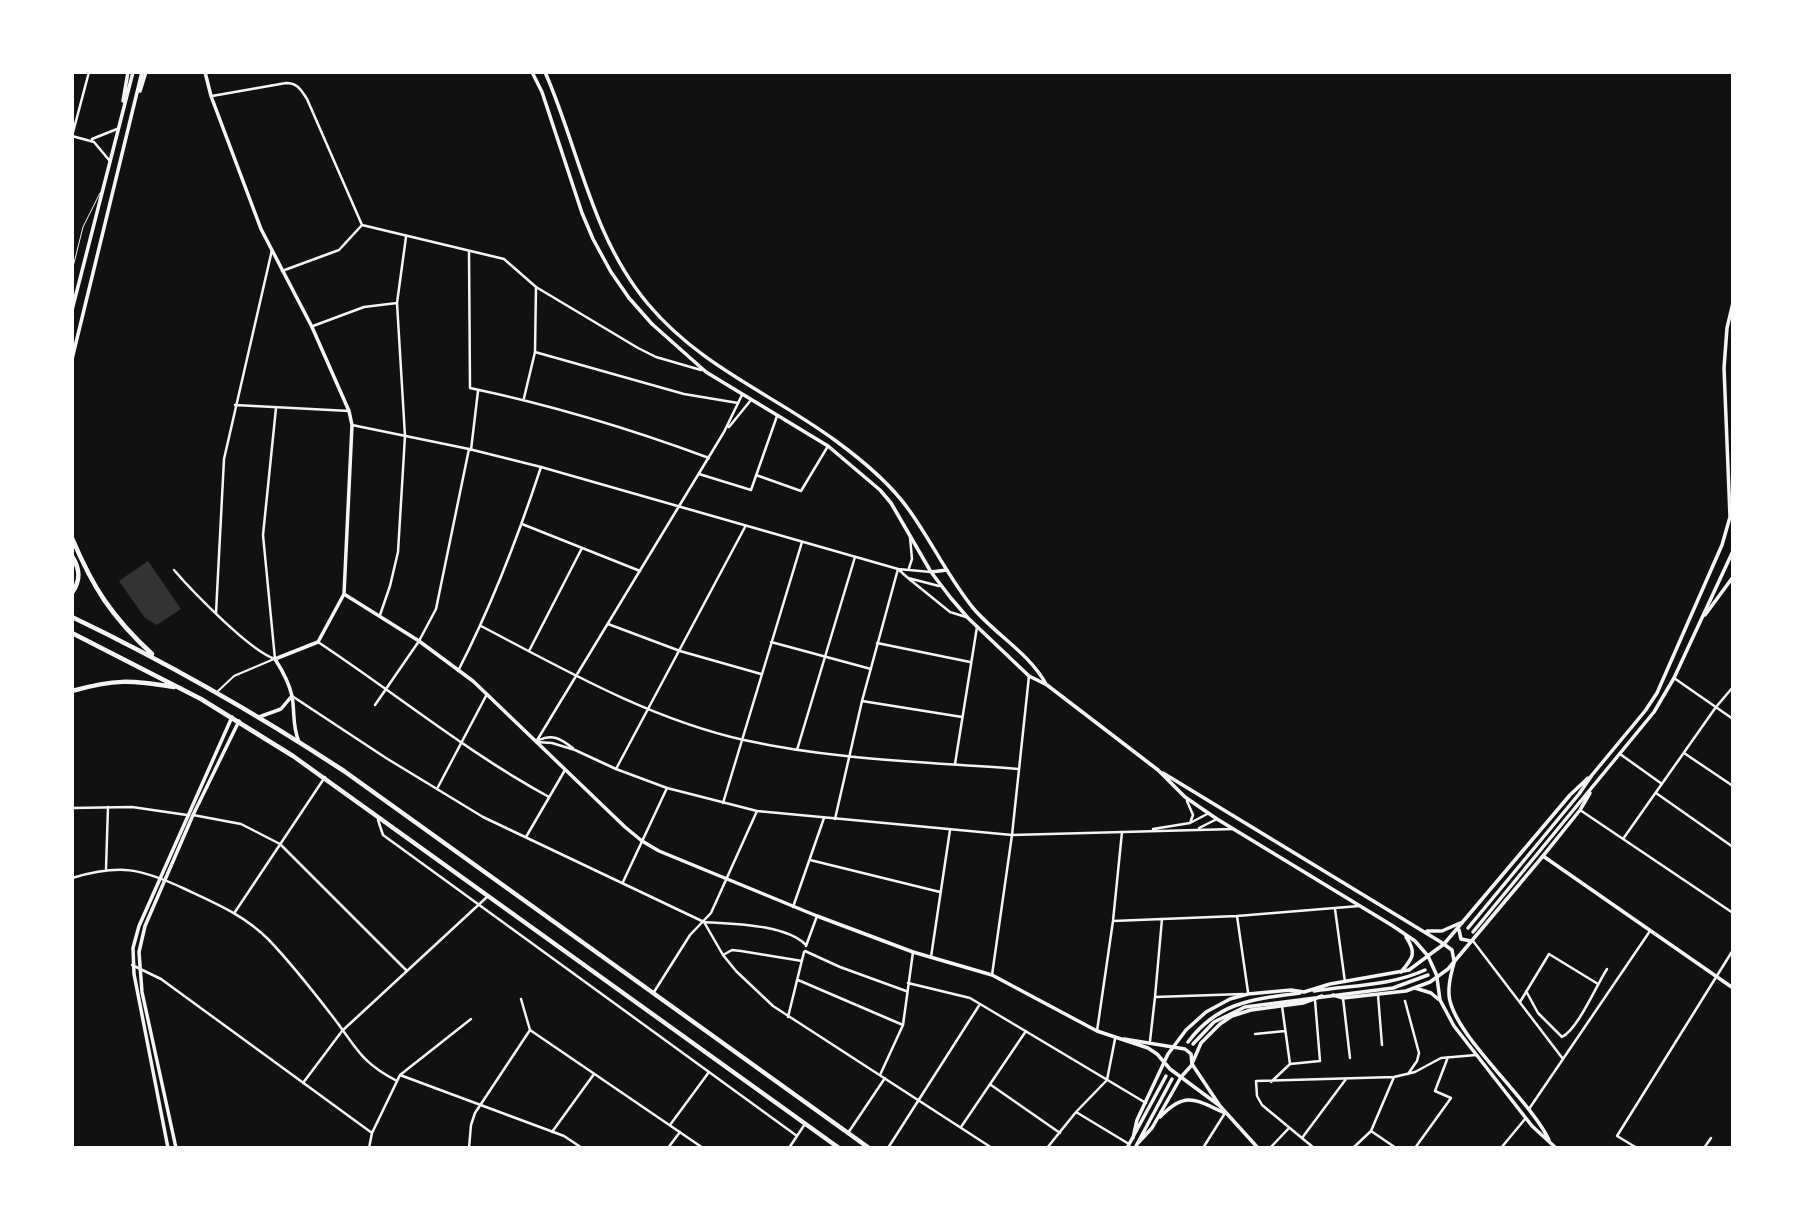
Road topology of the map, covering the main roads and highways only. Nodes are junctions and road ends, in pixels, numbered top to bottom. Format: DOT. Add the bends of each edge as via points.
graph roads {
  1 [pos="131,72"];
  2 [pos="144,72"];
  3 [pos="205,72"];
  4 [pos="532,72"];
  5 [pos="545,72"];
  6 [pos="553,90"];
  7 [pos="542,92"];
  8 [pos="1733,303"];
  9 [pos="72,310"];
  10 [pos="72,359"];
  11 [pos="748,387"];
  12 [pos="757,392"];
  13 [pos="742,395"];
  14 [pos="751,400"];
  15 [pos="909,510"];
  16 [pos="900,516"];
  17 [pos="1732,517"];
  18 [pos="1727,528"];
  19 [pos="1733,530"];
  20 [pos="72,538"];
  21 [pos="1733,551"];
  22 [pos="72,556"];
  23 [pos="947,570"];
  24 [pos="930,572"];
  25 [pos="1733,577"];
  26 [pos="955,584"];
  27 [pos="944,587"];
  28 [pos="72,593"];
  29 [pos="344,594"];
  30 [pos="72,617"];
  31 [pos="1701,620"];
  32 [pos="72,633"];
  33 [pos="158,660"];
  34 [pos="1047,685"];
  35 [pos="180,688"];
  36 [pos="72,691"];
  37 [pos="292,695"];
  38 [pos="232,717"];
  39 [pos="259,718"];
  40 [pos="239,721"];
  41 [pos="299,742"];
  42 [pos="1158,770"];
  43 [pos="1592,775"];
  44 [pos="1598,779"];
  45 [pos="1215,804"];
  46 [pos="1225,810"];
  47 [pos="1209,813"];
  48 [pos="187,815"];
  49 [pos="193,816"];
  50 [pos="1217,819"];
  51 [pos="1543,856"];
  52 [pos="1465,920"];
  53 [pos="1459,928"];
  54 [pos="1468,928"];
  55 [pos="1425,931"];
  56 [pos="1473,932"];
  57 [pos="1405,935"];
  58 [pos="1473,941"];
  59 [pos="1444,944"];
  60 [pos="1428,956"];
  61 [pos="1454,963"];
  62 [pos="1425,970"];
  63 [pos="1401,972"];
  64 [pos="1428,975"];
  65 [pos="1437,976"];
  66 [pos="1415,988"];
  67 [pos="1733,988"];
  68 [pos="1304,992"];
  69 [pos="1333,995"];
  70 [pos="1322,996"];
  71 [pos="1440,1000"];
  72 [pos="1115,1038"];
  73 [pos="1172,1048"];
  74 [pos="1164,1062"];
  75 [pos="1192,1064"];
  76 [pos="1166,1076"];
  77 [pos="1181,1077"];
  78 [pos="1172,1079"];
  79 [pos="1220,1106"];
  80 [pos="1529,1109"];
  81 [pos="1226,1113"];
  82 [pos="1525,1119"];
  83 [pos="1156,1122"];
  84 [pos="1133,1138"];
  85 [pos="1550,1142"];
  86 [pos="1138,1143"];
  87 [pos="1128,1146"];
  88 [pos="169,1148"];
  89 [pos="176,1148"];
  90 [pos="839,1148"];
  91 [pos="869,1148"];
  92 [pos="1135,1148"];
  93 [pos="1258,1148"];
  94 [pos="1556,1148"];
  1 -- 9 [label="main road"];
  2 -- 10 [label="main road"];
  3 -- 29 [label="main road" via="261,229 313,327 349,411"];
  4 -- 7 [label="main road"];
  5 -- 6 [label="main road"];
  6 -- 7 [label="main road"];
  6 -- 11 [label="main road" via="593,210 634,285 695,349"];
  7 -- 13 [label="main road" via="582,213 611,272 652,324 706,372"];
  8 -- 17 [label="main road" via="1724,368"];
  11 -- 12 [label="main road"];
  11 -- 13 [label="main road"];
  12 -- 14 [label="main road"];
  12 -- 15 [label="main road" via="834,439"];
  13 -- 14 [label="main road"];
  14 -- 16 [label="main road" via="828,446 880,490"];
  15 -- 16 [label="main road"];
  15 -- 23 [label="main road"];
  16 -- 24 [label="main road"];
  17 -- 18 [label="main road"];
  18 -- 19 [label="main road"];
  18 -- 43 [label="main road" via="1657,693"];
  20 -- 33 [label="highway" via="100,596"];
  21 -- 31 [label="main road"];
  22 -- 28 [label="highway" via="79,573"];
  23 -- 24 [label="main road"];
  23 -- 26 [label="main road"];
  24 -- 27 [label="main road"];
  25 -- 31 [label="main road"];
  26 -- 27 [label="main road"];
  26 -- 34 [label="main road" via="987,623 1035,666"];
  27 -- 34 [label="main road" via="977,627 1029,676"];
  29 -- 37 [label="main road" via="318,642 275,659"];
  29 -- 72 [label="main road" via="419,641 487,694 642,841 659,851 912,953 992,975"];
  30 -- 33 [label="highway"];
  31 -- 44 [label="main road" via="1654,712"];
  32 -- 35 [label="highway"];
  33 -- 39 [label="highway"];
  34 -- 42 [label="main road"];
  35 -- 36 [label="highway" via="131,680"];
  35 -- 38 [label="highway"];
  37 -- 39 [label="main road" via="281,709"];
  37 -- 41 [label="main road"];
  38 -- 40 [label="highway"];
  38 -- 48 [label="main road"];
  39 -- 41 [label="highway"];
  40 -- 49 [label="main road"];
  40 -- 90 [label="highway" via="325,777"];
  41 -- 91 [label="highway"];
  42 -- 45 [label="main road"];
  42 -- 47 [label="main road"];
  43 -- 52 [label="main road"];
  43 -- 54 [label="main road"];
  44 -- 51 [label="main road"];
  44 -- 56 [label="main road"];
  45 -- 46 [label="main road"];
  45 -- 47 [label="main road"];
  46 -- 50 [label="main road"];
  46 -- 55 [label="main road"];
  47 -- 50 [label="main road"];
  48 -- 49 [label="main road"];
  48 -- 88 [label="main road" via="135,938 132,965"];
  49 -- 89 [label="main road" via="140,941 138,967"];
  50 -- 57 [label="main road"];
  51 -- 58 [label="main road"];
  51 -- 67 [label="main road"];
  52 -- 53 [label="main road"];
  52 -- 55 [label="main road" via="1452,928"];
  53 -- 58 [label="main road" via="1461,939"];
  53 -- 59 [label="main road"];
  55 -- 59 [label="main road"];
  57 -- 60 [label="main road"];
  57 -- 63 [label="main road" via="1413,954"];
  58 -- 61 [label="main road"];
  59 -- 60 [label="main road"];
  59 -- 61 [label="main road" via="1455,955"];
  60 -- 63 [label="main road"];
  60 -- 65 [label="main road"];
  61 -- 65 [label="main road"];
  61 -- 80 [label="main road" via="1449,982 1452,1010"];
  62 -- 68 [label="main road" via="1387,983"];
  63 -- 68 [label="main road"];
  64 -- 69 [label="main road" via="1394,988"];
  65 -- 66 [label="main road"];
  65 -- 71 [label="main road"];
  66 -- 69 [label="main road" via="1343,998"];
  66 -- 71 [label="main road"];
  68 -- 70 [label="main road" via="1230,1006 1209,1019 1190,1043 1214,1023 1245,1007"];
  68 -- 73 [label="main road" via="1230,999 1206,1012"];
  69 -- 70 [label="main road"];
  70 -- 75 [label="main road" via="1241,1013 1220,1024 1200,1043"];
  71 -- 82 [label="main road" via="1454,1026"];
  72 -- 73 [label="main road"];
  72 -- 74 [label="main road" via="1148,1048"];
  73 -- 74 [label="main road"];
  73 -- 75 [label="main road" via="1185,1049"];
  74 -- 77 [label="main road"];
  74 -- 84 [label="main road"];
  75 -- 77 [label="main road"];
  75 -- 79 [label="main road"];
  76 -- 84 [label="main road"];
  77 -- 79 [label="main road"];
  77 -- 83 [label="main road"];
  78 -- 86 [label="main road"];
  79 -- 81 [label="main road"];
  80 -- 82 [label="main road"];
  80 -- 85 [label="main road"];
  81 -- 83 [label="main road" via="1184,1099"];
  81 -- 93 [label="main road"];
  82 -- 85 [label="main road"];
  83 -- 86 [label="main road"];
  84 -- 87 [label="main road"];
  85 -- 94 [label="main road"];
  86 -- 92 [label="main road"];
}
